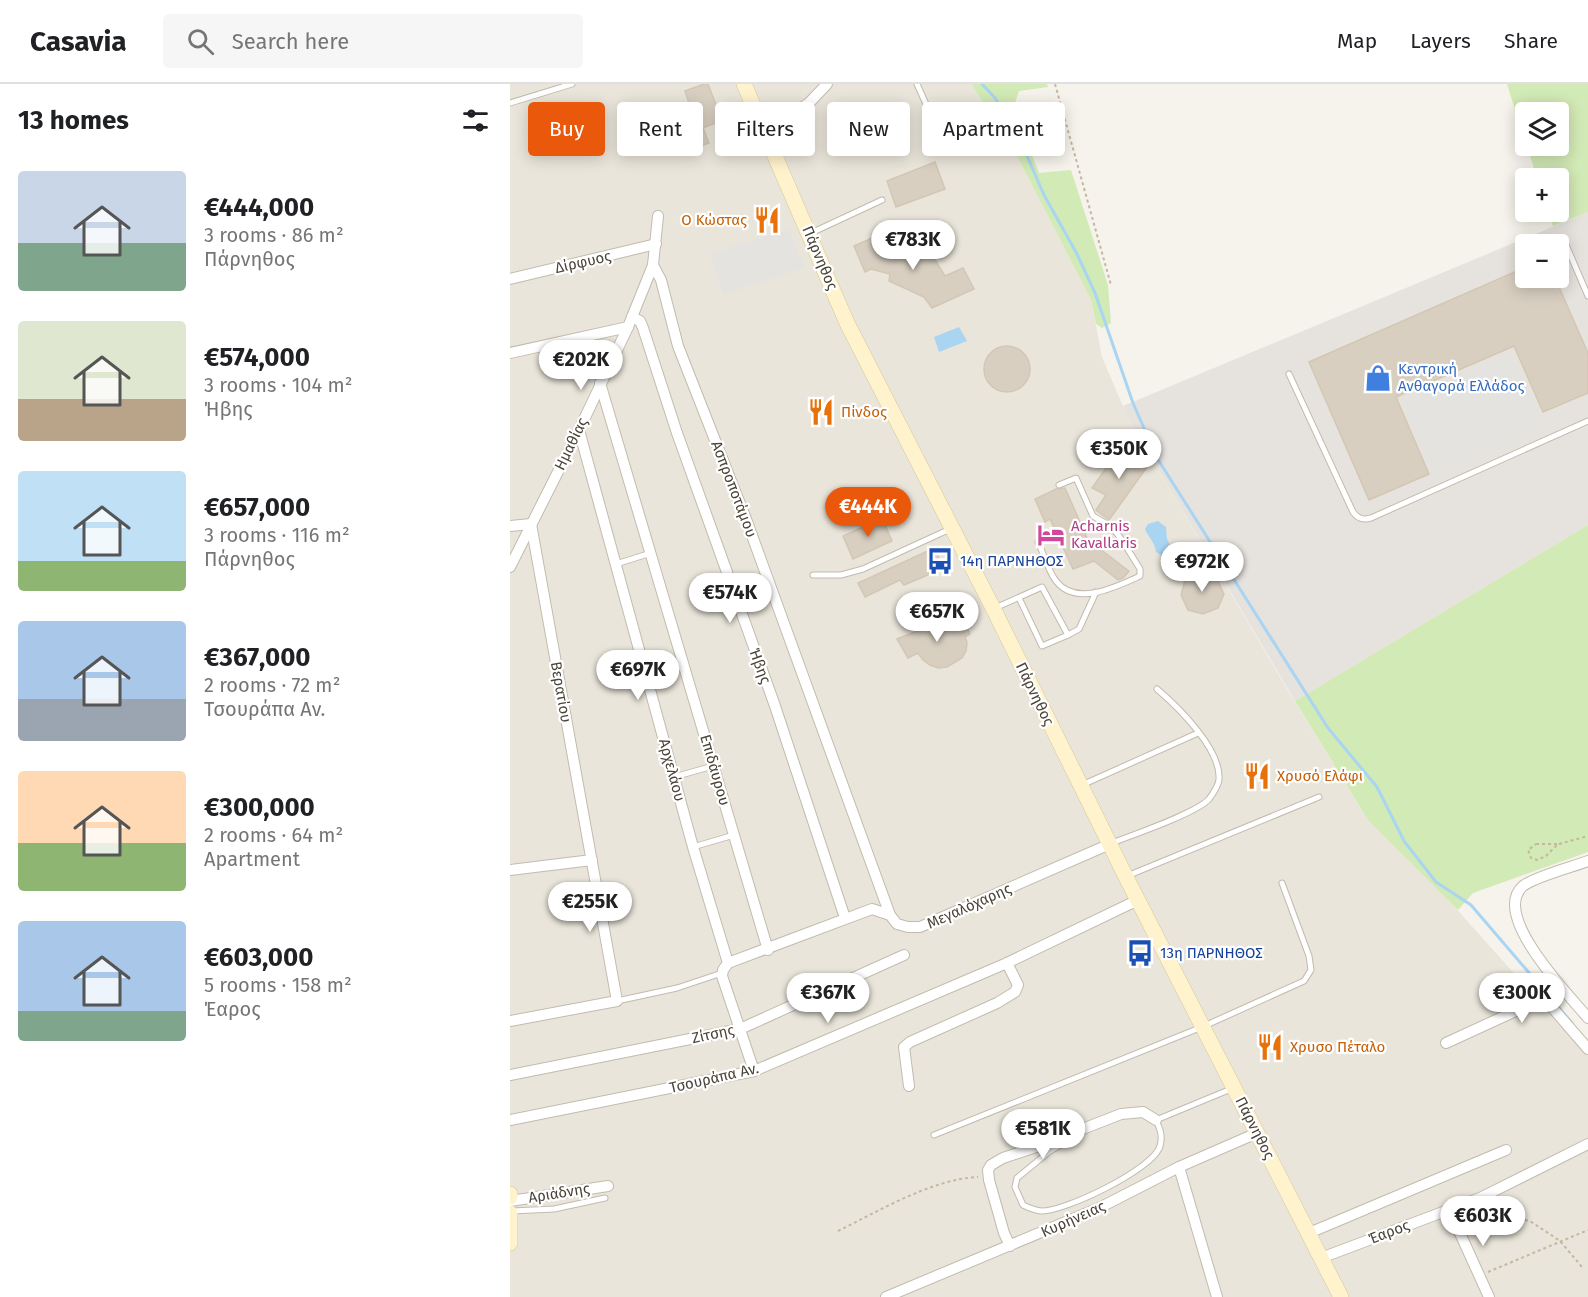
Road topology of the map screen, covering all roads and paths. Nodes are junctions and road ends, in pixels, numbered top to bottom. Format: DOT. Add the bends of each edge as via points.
graph roads {
  1 [pos="572,84"];
  2 [pos="744,84"];
  3 [pos="827,84"];
  4 [pos="917,84"];
  5 [pos="1055,84"];
  6 [pos="752,102"];
  7 [pos="810,102"];
  8 [pos="925,102"];
  9 [pos="510,104"];
  10 [pos="777,156"];
  11 [pos="882,200"];
  12 [pos="658,216"];
  13 [pos="810,234"];
  14 [pos="656,244"];
  15 [pos="1569,252"];
  16 [pos="653,264"];
  17 [pos="510,279"];
  18 [pos="1112,285"];
  19 [pos="1588,296"];
  20 [pos="630,322"];
  21 [pos="510,353"];
  22 [pos="1289,374"];
  23 [pos="600,383"];
  24 [pos="1588,421"];
  25 [pos="579,430"];
  26 [pos="1059,485"];
  27 [pos="531,524"];
  28 [pos="510,526"];
  29 [pos="952,528"];
  30 [pos="1038,542"];
  31 [pos="651,553"];
  32 [pos="616,564"];
  33 [pos="510,567"];
  34 [pos="813,575"];
  35 [pos="1055,580"];
  36 [pos="1042,587"];
  37 [pos="1096,592"];
  38 [pos="1019,598"];
  39 [pos="993,608"];
  40 [pos="1068,635"];
  41 [pos="684,667"];
  42 [pos="645,670"];
  43 [pos="1157,689"];
  44 [pos="1198,733"];
  45 [pos="713,765"];
  46 [pos="674,777"];
  47 [pos="1080,786"];
  48 [pos="1319,797"];
  49 [pos="734,835"];
  50 [pos="1588,836"];
  51 [pos="1110,844"];
  52 [pos="1558,844"];
  53 [pos="693,847"];
  54 [pos="592,860"];
  55 [pos="1588,861"];
  56 [pos="510,870"];
  57 [pos="1126,877"];
  58 [pos="1282,883"];
  59 [pos="1138,900"];
  60 [pos="890,915"];
  61 [pos="845,918"];
  62 [pos="768,950"];
  63 [pos="904,954"];
  64 [pos="728,963"];
  65 [pos="1007,963"];
  66 [pos="722,973"];
  67 [pos="617,1001"];
  68 [pos="1588,1018"];
  69 [pos="510,1021"];
  70 [pos="1202,1027"];
  71 [pos="740,1029"];
  72 [pos="1446,1043"];
  73 [pos="1588,1049"];
  74 [pos="754,1071"];
  75 [pos="510,1075"];
  76 [pos="909,1086"];
  77 [pos="1234,1088"];
  78 [pos="1156,1119"];
  79 [pos="510,1120"];
  80 [pos="1095,1125"];
  81 [pos="1257,1133"];
  82 [pos="934,1135"];
  83 [pos="1588,1144"];
  84 [pos="1506,1150"];
  85 [pos="1179,1167"];
  86 [pos="989,1180"];
  87 [pos="608,1186"];
  88 [pos="510,1197"];
  89 [pos="605,1198"];
  90 [pos="1449,1209"];
  91 [pos="1478,1210"];
  92 [pos="510,1212"];
  93 [pos="1588,1230"];
  94 [pos="838,1231"];
  95 [pos="1309,1233"];
  96 [pos="1560,1241"];
  97 [pos="510,1243"];
  98 [pos="1010,1246"];
  99 [pos="1321,1258"];
  100 [pos="1582,1267"];
  101 [pos="1480,1275"];
  102 [pos="885,1297"];
  103 [pos="1217,1297"];
  104 [pos="1341,1297"];
  105 [pos="1489,1297"];
  1 -- 9 [label="lane"];
  2 -- 6 [label="main road, Πάρνηθος"];
  3 -- 7 [label="street"];
  4 -- 8 [label="lane"];
  5 -- 18 [label="path"];
  10 -- 13 [label="main road, Πάρνηθος"];
  11 -- 13 [label="lane"];
  12 -- 14 [label="street, Ημαθίας"];
  13 -- 29 [label="main road, Πάρνηθος" via="847,322"];
  14 -- 16 [label="street, Ημαθίας"];
  14 -- 17 [label="street, Δίρφυος"];
  15 -- 19 [label="lane"];
  16 -- 20 [label="street, Ημαθίας"];
  16 -- 60 [label="street, Ασπροποτάμου" via="678,346 746,519"];
  20 -- 21 [label="street"];
  20 -- 23 [label="street, Ημαθίας"];
  20 -- 61 [label="street, Ήβης" via="640,321 643,328"];
  22 -- 24 [label="lane" via="1353,512 1364,519"];
  23 -- 25 [label="street, Ημαθίας"];
  23 -- 31 [label="street, Επιδάυρου"];
  25 -- 27 [label="street, Ημαθίας"];
  25 -- 32 [label="street, Αρχελάου"];
  26 -- 37 [label="lane" via="1076,478 1093,516 1112,527 1140,569 1140,576"];
  27 -- 28 [label="street"];
  27 -- 33 [label="street, Ημαθίας"];
  27 -- 54 [label="street, Βερατίου"];
  29 -- 34 [label="lane" via="863,569 841,575"];
  29 -- 39 [label="main road, Πάρνηθος"];
  30 -- 35 [label="lane"];
  31 -- 32 [label="lane"];
  31 -- 41 [label="street, Επιδάυρου"];
  32 -- 42 [label="street, Αρχελάου"];
  35 -- 36 [label="lane"];
  35 -- 37 [label="lane" via="1068,591"];
  36 -- 38 [label="lane"];
  36 -- 40 [label="lane"];
  37 -- 40 [label="lane" via="1080,629"];
  38 -- 39 [label="lane"];
  38 -- 40 [label="lane" via="1042,646"];
  39 -- 47 [label="main road, Πάρνηθος"];
  41 -- 42 [label="lane"];
  41 -- 45 [label="street, Επιδάυρου"];
  42 -- 46 [label="street, Αρχελάου"];
  43 -- 44 [label="lane"];
  44 -- 47 [label="lane"];
  44 -- 51 [label="lane" via="1218,767 1219,781 1208,800 1187,813"];
  45 -- 46 [label="lane"];
  45 -- 49 [label="street, Επιδάυρου"];
  46 -- 53 [label="street, Αρχελάου"];
  47 -- 51 [label="main road, Πάρνηθος"];
  48 -- 57 [label="lane"];
  49 -- 53 [label="lane"];
  49 -- 62 [label="street, Επιδάυρου"];
  50 -- 52 [label="path"];
  51 -- 57 [label="main road, Πάρνηθος"];
  51 -- 60 [label="street, Μεγαλόχαρης" via="920,927 897,924"];
  52 -- 52 [label="path" via="1536,844 1528,850 1529,855 1542,859"];
  53 -- 64 [label="street, Αρχελάου"];
  54 -- 56 [label="street"];
  54 -- 67 [label="street, Βερατίου"];
  55 -- 68 [label="street" via="1524,885 1516,895 1514,908 1529,943"];
  57 -- 59 [label="main road, Πάρνηθος"];
  58 -- 70 [label="lane" via="1311,970 1304,981"];
  59 -- 65 [label="street, Τσουράπα Αν."];
  59 -- 70 [label="main road, Πάρνηθος"];
  60 -- 61 [label="street, Μεγαλόχαρης" via="872,909"];
  61 -- 62 [label="street, Μεγαλόχαρης"];
  62 -- 64 [label="street, Μεγαλόχαρης"];
  63 -- 71 [label="street, Ζίτσης"];
  64 -- 66 [label="street"];
  65 -- 74 [label="street, Τσουράπα Αν."];
  65 -- 76 [label="street" via="1018,985 1016,992 904,1047"];
  66 -- 67 [label="lane"];
  66 -- 71 [label="street"];
  67 -- 69 [label="street"];
  70 -- 77 [label="main road, Πάρνηθος"];
  70 -- 82 [label="lane"];
  71 -- 74 [label="street"];
  71 -- 75 [label="street, Ζίτσης"];
  72 -- 73 [label="street" via="1544,998"];
  74 -- 79 [label="street, Τσουράπα Αν."];
  77 -- 78 [label="lane"];
  77 -- 81 [label="main road, Πάρνηθος"];
  78 -- 80 [label="street" via="1134,1111"];
  78 -- 80 [label="lane" via="1162,1134 1160,1148 1152,1158 1108,1188 1042,1211 1023,1205 1015,1187 1017,1178 1050,1151"];
  80 -- 86 [label="street" via="1003,1158 991,1165"];
  81 -- 85 [label="street, Κυρήνειας"];
  81 -- 95 [label="main road, Πάρνηθος"];
  83 -- 90 [label="street, Έαρος" via="1480,1198"];
  84 -- 95 [label="street"];
  85 -- 98 [label="street, Κυρήνειας" via="1099,1208"];
  85 -- 103 [label="street"];
  86 -- 94 [label="path" via="972,1177 944,1184"];
  86 -- 98 [label="street"];
  87 -- 88 [label="street, Αριάδνης"];
  89 -- 92 [label="lane" via="554,1209"];
  90 -- 99 [label="street, Έαρος"];
  90 -- 101 [label="street"];
  91 -- 96 [label="path" via="1530,1221"];
  92 -- 97 [label="main road"];
  93 -- 96 [label="path"];
  95 -- 99 [label="main road, Πάρνηθος"];
  96 -- 100 [label="path"];
  96 -- 101 [label="path"];
  98 -- 102 [label="street, Κυρήνειας"];
  99 -- 104 [label="main road, Πάρνηθος"];
  101 -- 105 [label="street"];
}
